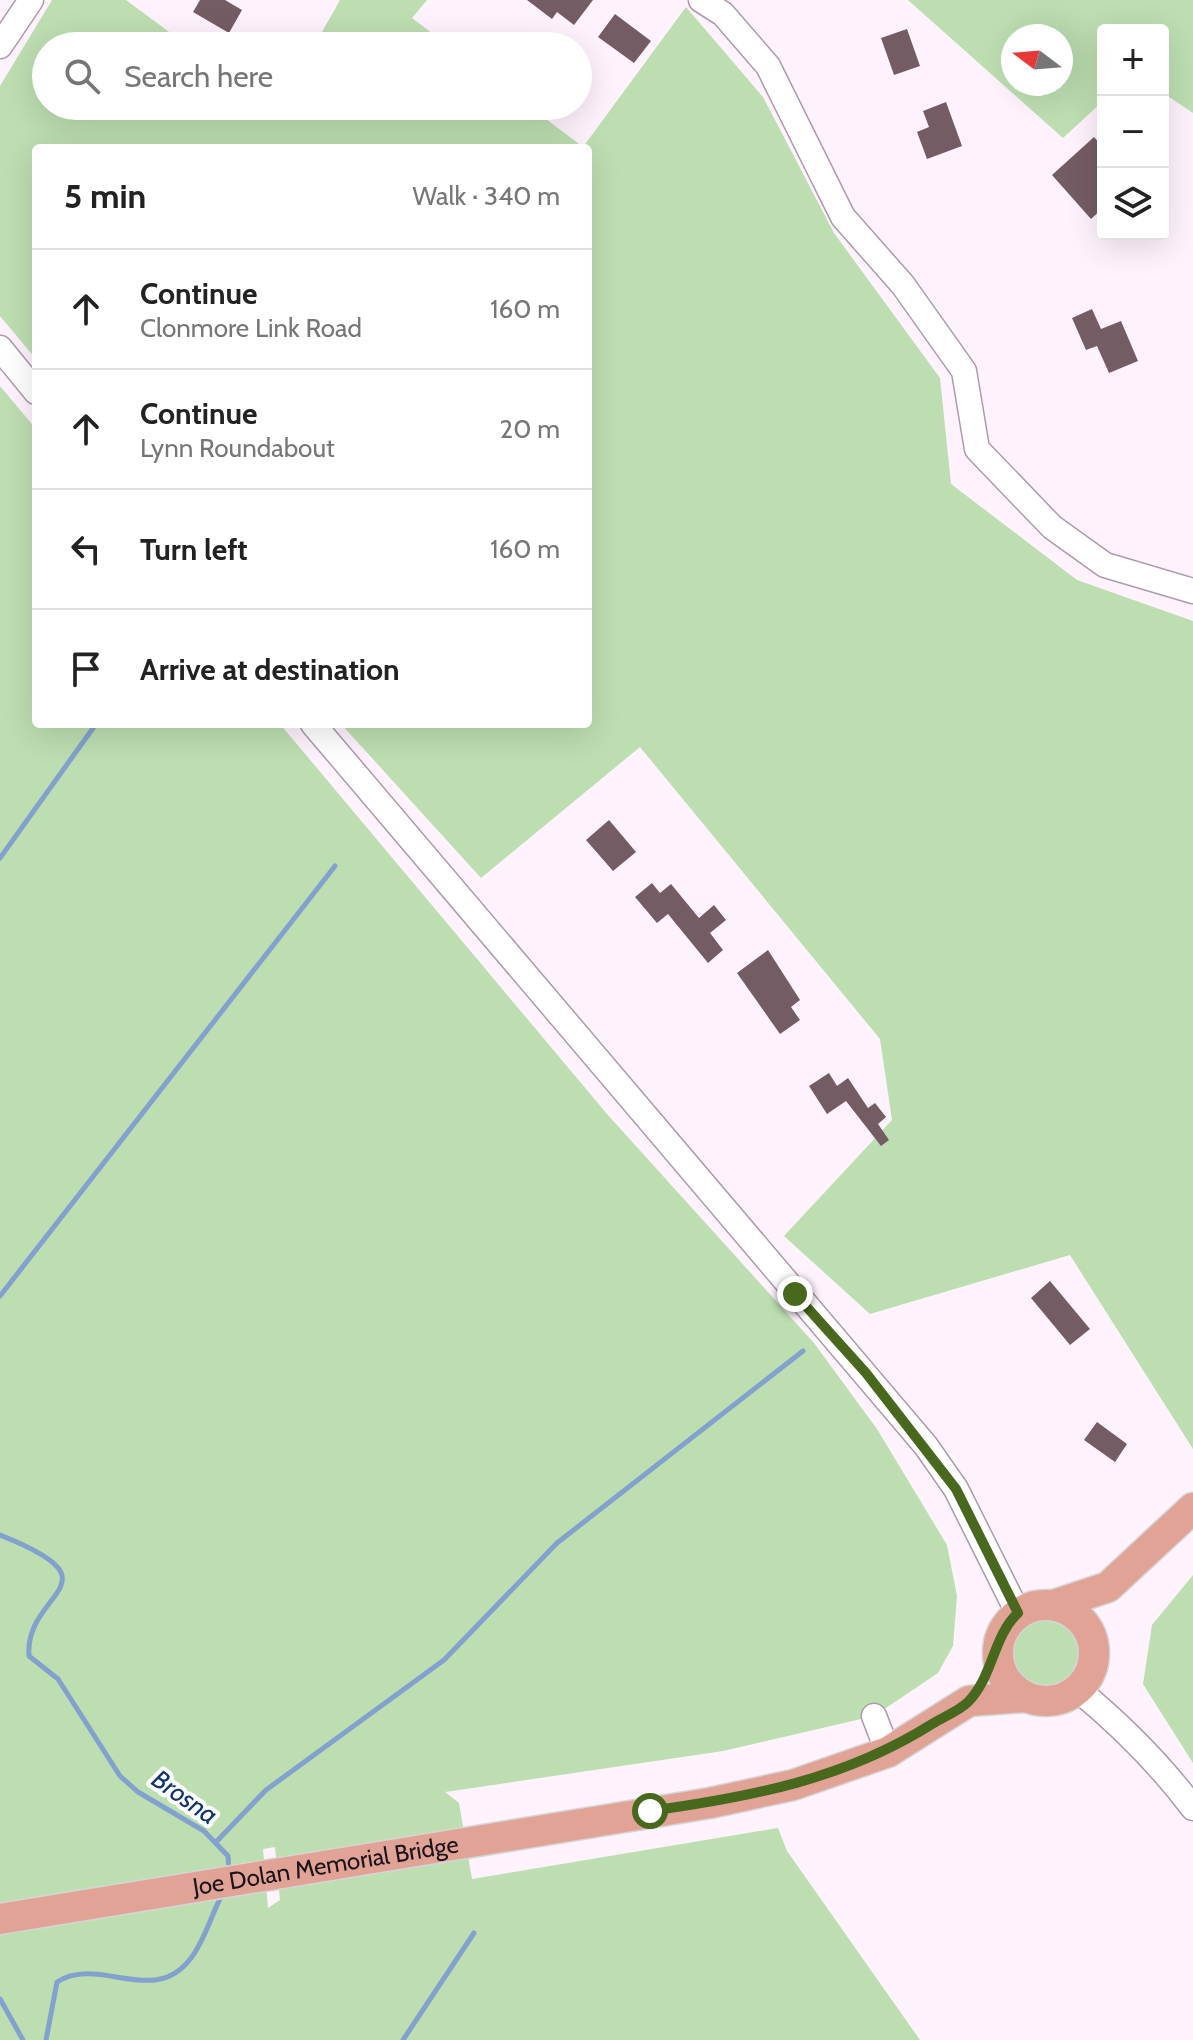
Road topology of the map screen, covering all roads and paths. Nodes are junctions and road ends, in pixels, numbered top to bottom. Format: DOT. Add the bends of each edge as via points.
graph roads {
  1 [pos="31,0"];
  2 [pos="701,0"];
  3 [pos="0,46"];
  4 [pos="0,348"];
  5 [pos="32,387"];
  6 [pos="1193,591"];
  7 [pos="316,728"];
  8 [pos="1193,1508"];
  9 [pos="1108,1587"];
  10 [pos="1054,1605"];
  11 [pos="1018,1613"];
  12 [pos="1091,1638"];
  13 [pos="997,1650"];
  14 [pos="1077,1689"];
  15 [pos="1026,1697"];
  16 [pos="969,1701"];
  17 [pos="874,1716"];
  18 [pos="888,1752"];
  19 [pos="1193,1808"];
  20 [pos="0,1919"];
  1 -- 3 [label="street"];
  2 -- 6 [label="street" via="723,14 768,66 843,217 903,285 964,371 977,449 984,458 1052,527 1105,565"];
  4 -- 5 [label="street"];
  7 -- 11 [label="street" via="926,1446 956,1489"];
  8 -- 9 [label="main road"];
  9 -- 10 [label="main road"];
  9 -- 12 [label="main road"];
  10 -- 11 [label="main road"];
  10 -- 12 [label="main road" via="1076,1615"];
  11 -- 13 [label="main road"];
  12 -- 14 [label="main road" via="1092,1666"];
  13 -- 15 [label="main road" via="1005,1678"];
  13 -- 16 [label="main road"];
  14 -- 15 [label="main road" via="1052,1701"];
  14 -- 19 [label="street" via="1163,1768"];
  15 -- 16 [label="main road"];
  16 -- 18 [label="main road, Joe Dolan Memorial Bridge"];
  17 -- 18 [label="street"];
  18 -- 20 [label="main road, Joe Dolan Memorial Bridge" via="793,1785"];
}
